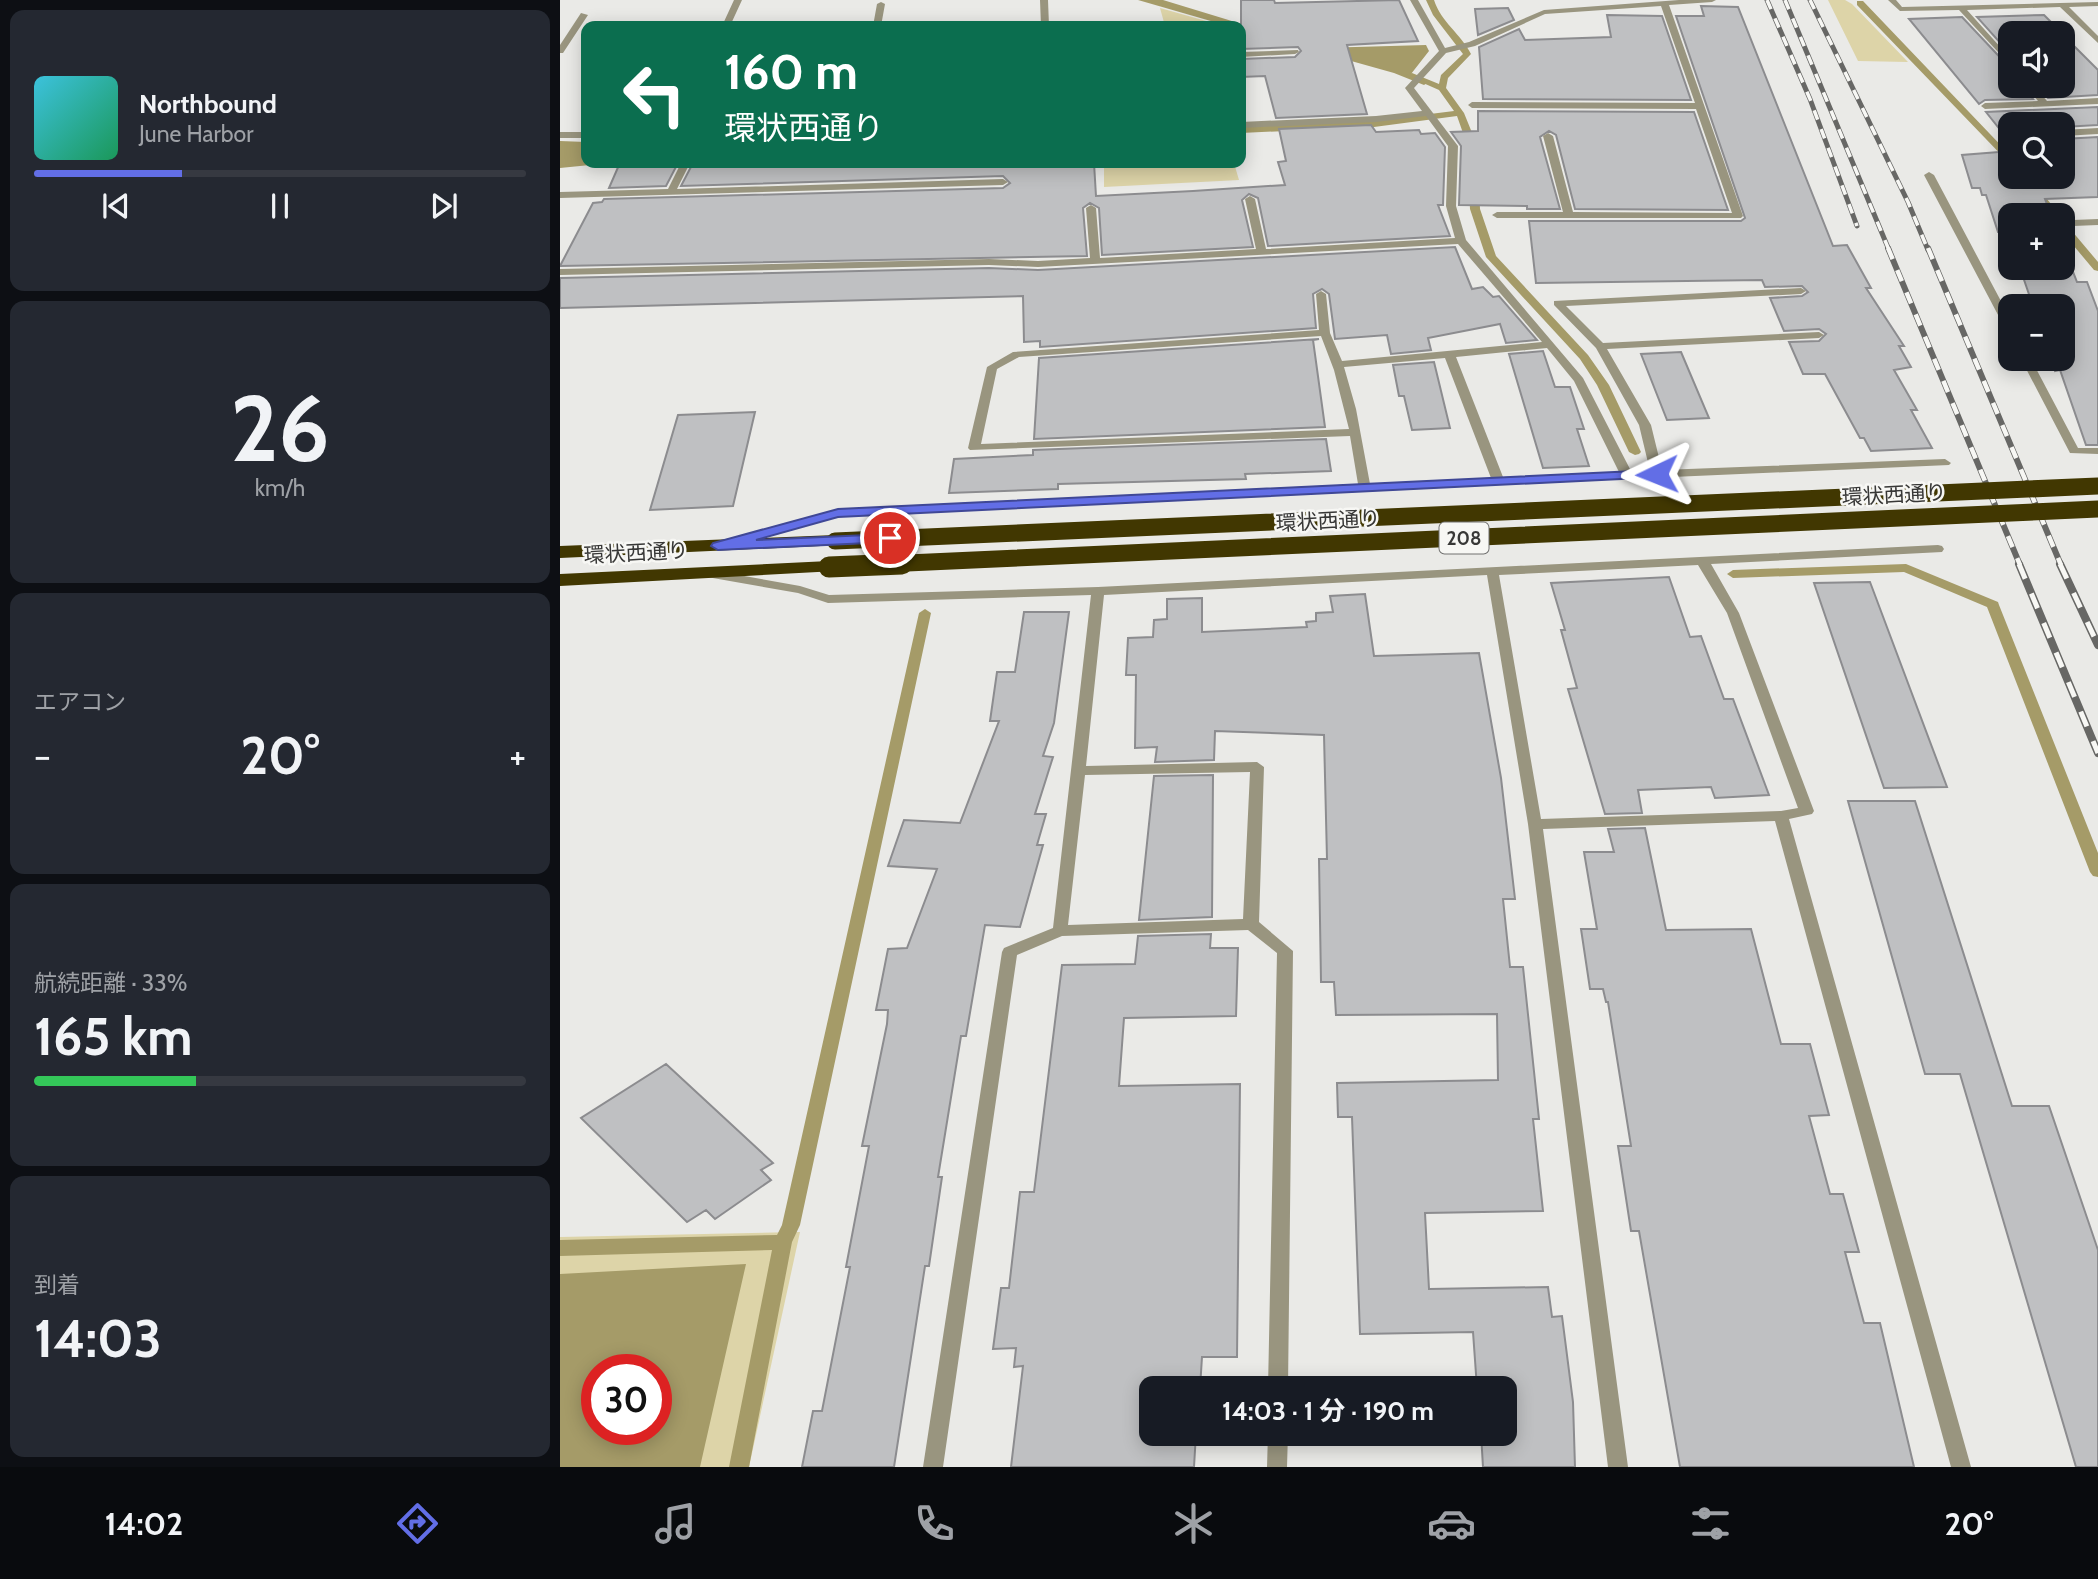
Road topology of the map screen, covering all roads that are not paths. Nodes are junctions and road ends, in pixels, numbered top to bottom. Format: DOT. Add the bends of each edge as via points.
graph roads {
  1 [pos="738,0"];
  2 [pos="1044,0"];
  3 [pos="1414,0"];
  4 [pos="1578,0"];
  5 [pos="1712,0"];
  6 [pos="1892,0"];
  7 [pos="881,4"];
  8 [pos="2098,4"];
  9 [pos="1665,5"];
  10 [pos="2062,5"];
  11 [pos="1961,8"];
  12 [pos="1584,10"];
  13 [pos="584,15"];
  14 [pos="728,21"];
  15 [pos="878,21"];
  16 [pos="1045,21"];
  17 [pos="2098,41"];
  18 [pos="1998,49"];
  19 [pos="560,51"];
  20 [pos="1443,51"];
  21 [pos="1295,52"];
  22 [pos="1246,55"];
  23 [pos="2041,98"];
  24 [pos="2098,101"];
  25 [pos="2045,103"];
  26 [pos="1472,105"];
  27 [pos="1700,106"];
  28 [pos="1985,106"];
  29 [pos="1431,117"];
  30 [pos="1246,125"];
  31 [pos="2098,131"];
  32 [pos="2075,132"];
  33 [pos="560,135"];
  34 [pos="581,135"];
  35 [pos="1548,136"];
  36 [pos="683,168"];
  37 [pos="1929,175"];
  38 [pos="1003,182"];
  39 [pos="671,192"];
  40 [pos="560,195"];
  41 [pos="1250,200"];
  42 [pos="1091,208"];
  43 [pos="1497,215"];
  44 [pos="1569,215"];
  45 [pos="2098,222"];
  46 [pos="2075,223"];
  47 [pos="1461,241"];
  48 [pos="1262,252"];
  49 [pos="1095,261"];
  50 [pos="560,272"];
  51 [pos="1801,292"];
  52 [pos="1321,294"];
  53 [pos="1998,305"];
  54 [pos="1325,333"];
  55 [pos="1819,335"];
  56 [pos="1550,345"];
  57 [pos="1601,346"];
  58 [pos="1449,354"];
  59 [pos="1340,364"];
  60 [pos="2032,371"];
  61 [pos="1355,432"];
  62 [pos="2098,451"];
  63 [pos="1945,463"];
  64 [pos="1657,474"];
  65 [pos="1627,475"];
  66 [pos="1498,481"];
  67 [pos="2098,486"];
  68 [pos="1365,488"];
  69 [pos="2098,509"];
  70 [pos="718,546"];
  71 [pos="1938,549"];
  72 [pos="560,552"];
  73 [pos="1702,560"];
  74 [pos="1492,570"];
  75 [pos="704,573"];
  76 [pos="560,580"];
  77 [pos="1098,591"];
  78 [pos="1078,771"];
  79 [pos="1782,816"];
  80 [pos="1535,824"];
  81 [pos="1251,925"];
  82 [pos="1060,931"];
  83 [pos="1278,1376"];
  84 [pos="1278,1446"];
  85 [pos="933,1467"];
  86 [pos="1277,1467"];
  87 [pos="1618,1467"];
  88 [pos="1961,1467"];
  1 -- 14 [label="street"];
  2 -- 16 [label="street"];
  3 -- 20 [label="street"];
  4 -- 12 [label="street"];
  5 -- 9 [label="street"];
  6 -- 11 [label="street" via="1900,9"];
  7 -- 15 [label="street"];
  8 -- 10 [label="street"];
  9 -- 12 [label="street"];
  9 -- 27 [label="street"];
  10 -- 11 [label="street"];
  10 -- 17 [label="street"];
  11 -- 18 [label="street"];
  12 -- 20 [label="street" via="1544,12 1472,44"];
  13 -- 19 [label="street"];
  20 -- 29 [label="street" via="1409,88"];
  21 -- 22 [label="street"];
  23 -- 25 [label="street"];
  24 -- 25 [label="street"];
  25 -- 28 [label="street"];
  26 -- 27 [label="street"];
  27 -- 44 [label="street" via="1738,216"];
  29 -- 30 [label="street"];
  29 -- 47 [label="street" via="1452,146 1451,206"];
  31 -- 32 [label="street"];
  33 -- 34 [label="street"];
  35 -- 44 [label="street"];
  36 -- 39 [label="street"];
  37 -- 53 [label="street"];
  38 -- 39 [label="street"];
  39 -- 40 [label="street"];
  41 -- 48 [label="street"];
  42 -- 49 [label="street"];
  43 -- 44 [label="street"];
  45 -- 46 [label="street"];
  47 -- 48 [label="street"];
  47 -- 56 [label="street"];
  48 -- 49 [label="street"];
  49 -- 50 [label="street"];
  51 -- 57 [label="street" via="1558,303"];
  52 -- 54 [label="street"];
  54 -- 59 [label="street"];
  54 -- 61 [label="street" via="1017,354 992,367 974,448"];
  55 -- 57 [label="street"];
  56 -- 58 [label="street"];
  56 -- 65 [label="street" via="1579,380"];
  57 -- 64 [label="street" via="1645,425"];
  58 -- 59 [label="street"];
  58 -- 66 [label="street"];
  59 -- 61 [label="street"];
  60 -- 62 [label="street" via="2074,451"];
  61 -- 68 [label="street"];
  63 -- 64 [label="street"];
  64 -- 65 [label="street"];
  65 -- 66 [label="street"];
  66 -- 68 [label="street"];
  67 -- 70 [label="highway, 環状西通り / 208, bridge"];
  68 -- 70 [label="street" via="838,513"];
  69 -- 75 [label="highway, 環状西通り / 208, bridge"];
  70 -- 72 [label="highway, 環状西通り / 208"];
  71 -- 73 [label="street"];
  73 -- 74 [label="street"];
  73 -- 79 [label="street" via="1733,614 1807,811"];
  74 -- 77 [label="street"];
  74 -- 80 [label="street"];
  75 -- 76 [label="highway, 環状西通り / 208"];
  75 -- 77 [label="street" via="828,599"];
  77 -- 78 [label="street"];
  78 -- 81 [label="street" via="1257,766"];
  78 -- 82 [label="street"];
  79 -- 80 [label="street"];
  79 -- 88 [label="street"];
  80 -- 87 [label="street"];
  81 -- 82 [label="street"];
  81 -- 83 [label="street" via="1285,951"];
  82 -- 85 [label="street" via="1010,952"];
  84 -- 86 [label="street"];
}
